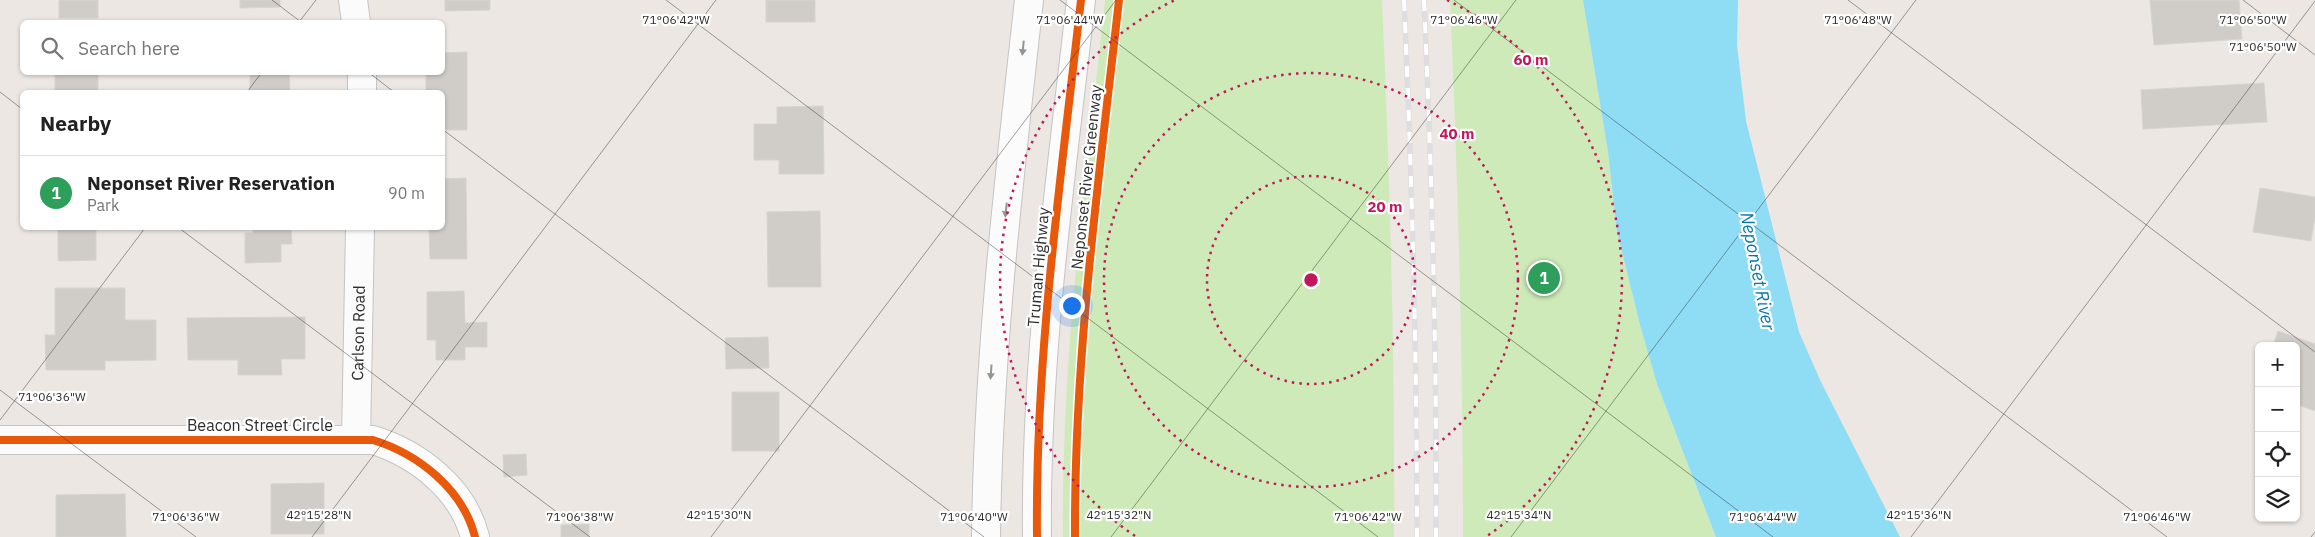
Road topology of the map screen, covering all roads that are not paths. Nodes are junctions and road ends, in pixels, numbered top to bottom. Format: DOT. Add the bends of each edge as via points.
graph roads {
  1 [pos="353,0"];
  2 [pos="1029,0"];
  3 [pos="1081,0"];
  4 [pos="356,20"];
  5 [pos="362,75"];
  6 [pos="362,90"];
  7 [pos="360,230"];
  8 [pos="356,439"];
  9 [pos="0,440"];
  10 [pos="475,537"];
  11 [pos="986,537"];
  12 [pos="1037,537"];
  1 -- 4 [label="main road"];
  2 -- 11 [label="main road, one-way" via="996,310"];
  3 -- 12 [label="main road, Truman Highway" via="1048,305 1041,396"];
  5 -- 6 [label="main road"];
  7 -- 8 [label="main road, Carlson Road"];
  8 -- 9 [label="main road, Beacon Street Circle"];
  8 -- 10 [label="main road, Beacon Street Circle" via="391,446 433,472 464,510"];
}
